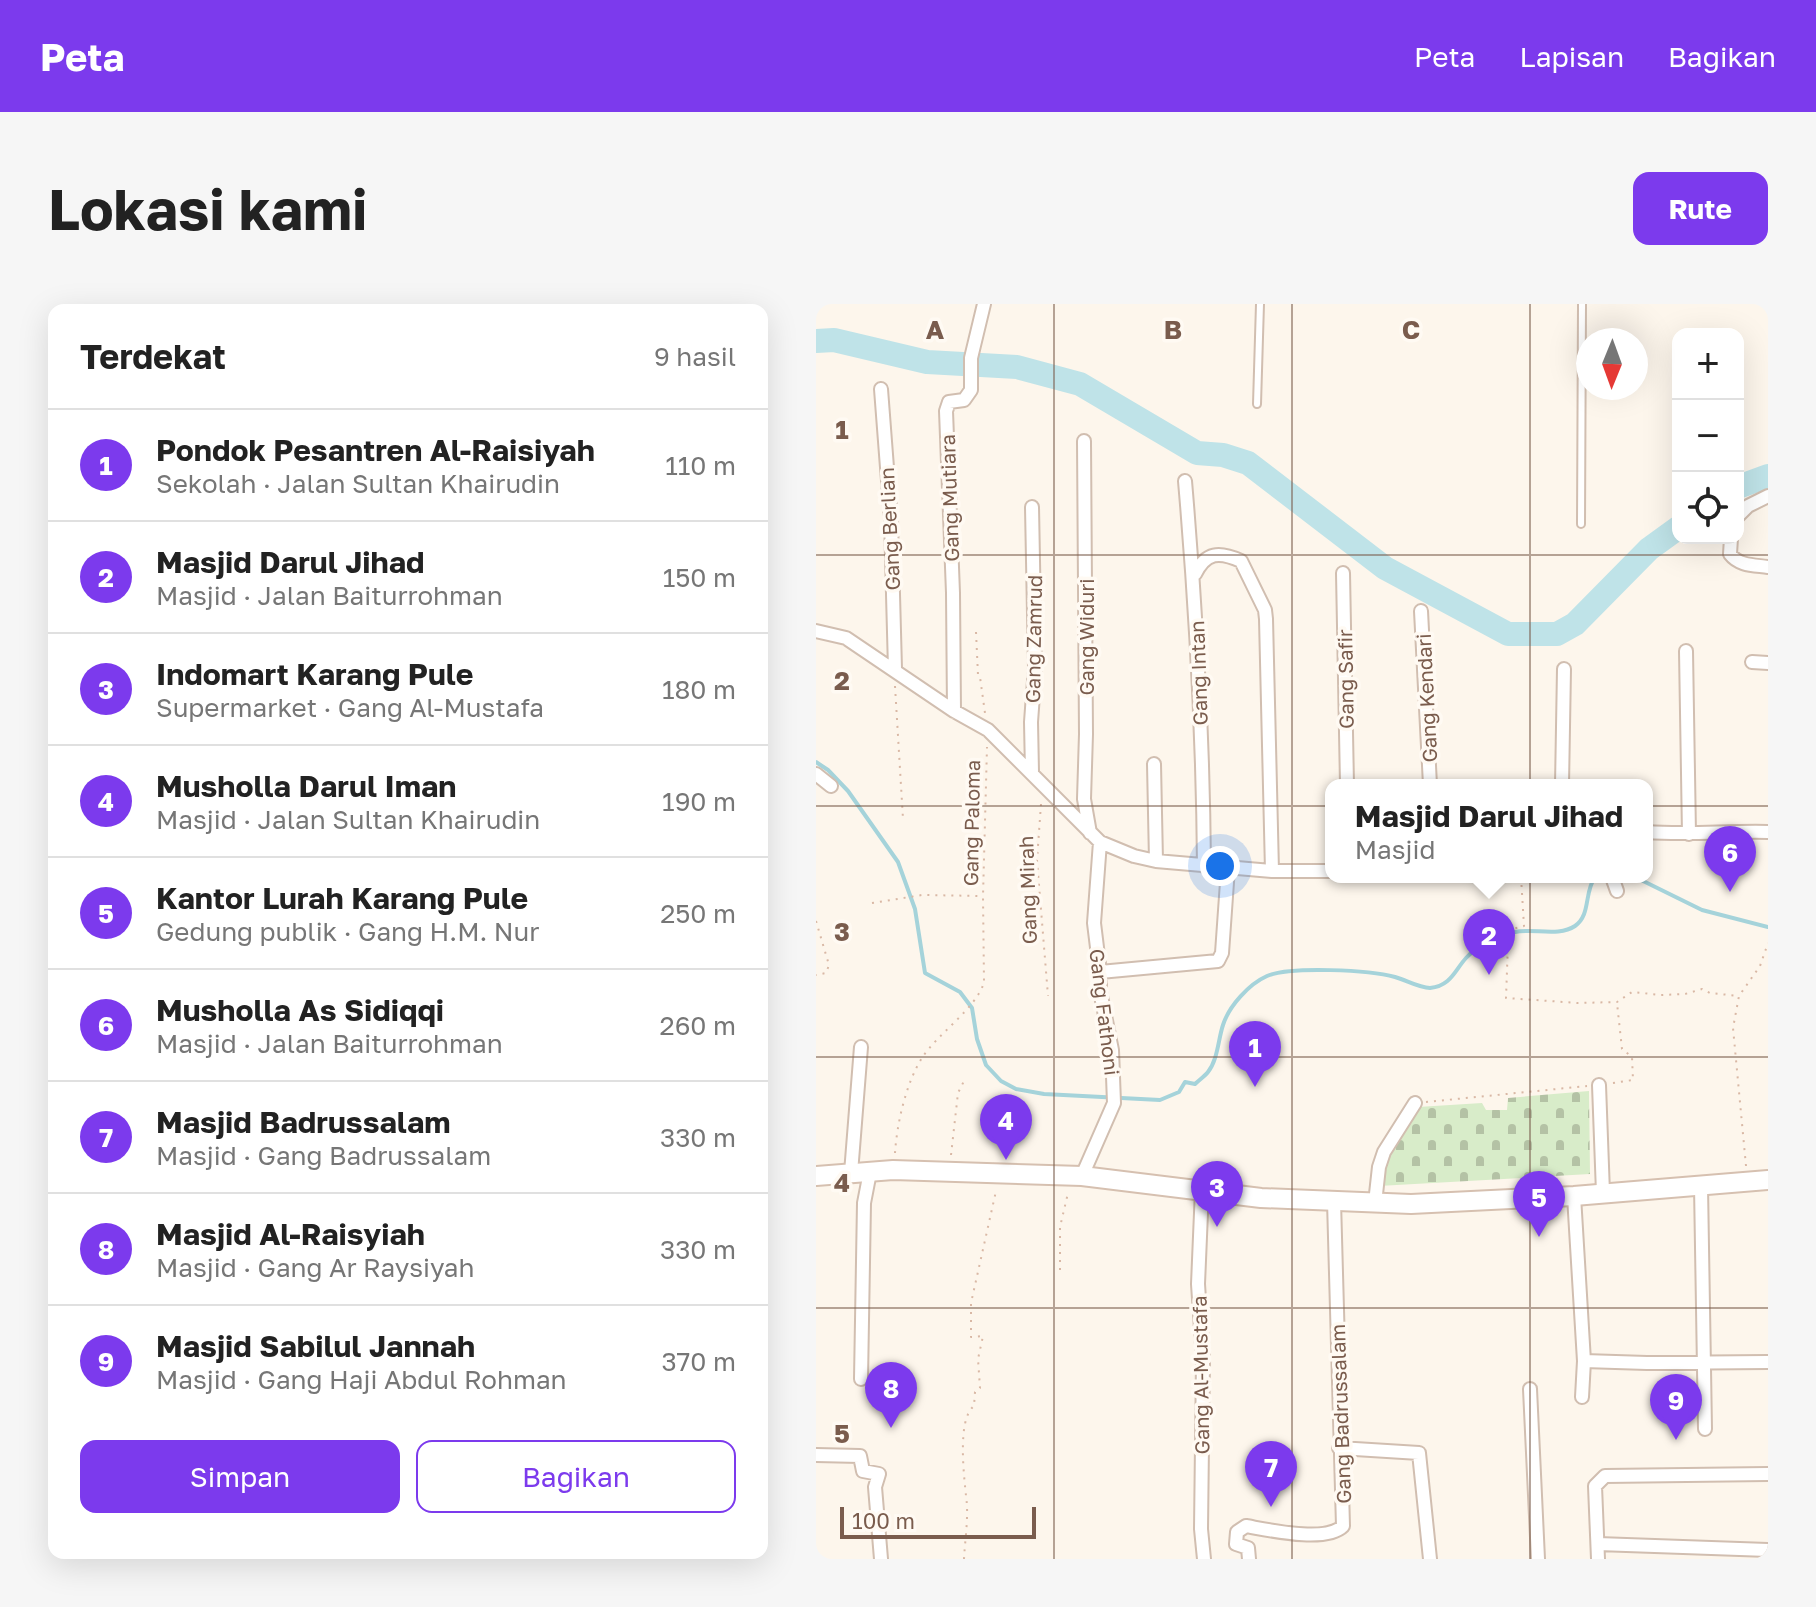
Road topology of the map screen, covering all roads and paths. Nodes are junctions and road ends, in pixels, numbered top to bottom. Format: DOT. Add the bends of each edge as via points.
graph roads {
  1 [pos="984,304"];
  2 [pos="1260,304"];
  3 [pos="1582,304"];
  4 [pos="881,389"];
  5 [pos="1257,404"];
  6 [pos="1084,441"];
  7 [pos="1185,481"];
  8 [pos="1768,496"];
  9 [pos="1032,507"];
  10 [pos="1744,510"];
  11 [pos="1581,524"];
  12 [pos="1731,544"];
  13 [pos="1768,567"];
  14 [pos="1343,573"];
  15 [pos="1194,576"];
  16 [pos="1421,611"];
  17 [pos="816,631"];
  18 [pos="976,632"];
  19 [pos="1686,651"];
  20 [pos="1752,662"];
  21 [pos="1768,663"];
  22 [pos="895,669"];
  23 [pos="1564,669"];
  24 [pos="954,711"];
  25 [pos="988,730"];
  26 [pos="1154,764"];
  27 [pos="1032,772"];
  28 [pos="816,774"];
  29 [pos="1347,779"];
  30 [pos="1430,779"];
  31 [pos="1562,779"];
  32 [pos="1044,783"];
  33 [pos="831,786"];
  34 [pos="903,819"];
  35 [pos="1653,832"];
  36 [pos="1768,832"];
  37 [pos="1689,834"];
  38 [pos="1095,837"];
  39 [pos="1156,861"];
  40 [pos="1204,866"];
  41 [pos="1228,868"];
  42 [pos="1272,871"];
  43 [pos="1325,871"];
  44 [pos="1521,883"];
  45 [pos="1614,883"];
  46 [pos="1617,891"];
  47 [pos="983,896"];
  48 [pos="872,903"];
  49 [pos="816,921"];
  50 [pos="1768,943"];
  51 [pos="1100,972"];
  52 [pos="816,975"];
  53 [pos="1048,996"];
  54 [pos="1739,996"];
  55 [pos="1617,1002"];
  56 [pos="861,1047"];
  57 [pos="965,1079"];
  58 [pos="1599,1085"];
  59 [pos="1415,1103"];
  60 [pos="893,1170"];
  61 [pos="860,1172"];
  62 [pos="949,1172"];
  63 [pos="998,1174"];
  64 [pos="816,1176"];
  65 [pos="1077,1176"];
  66 [pos="1768,1180"];
  67 [pos="1748,1183"];
  68 [pos="1701,1186"];
  69 [pos="1202,1189"];
  70 [pos="1603,1193"];
  71 [pos="1574,1196"];
  72 [pos="1334,1201"];
  73 [pos="1375,1203"];
  74 [pos="1060,1270"];
  75 [pos="1584,1361"];
  76 [pos="1768,1362"];
  77 [pos="1704,1363"];
  78 [pos="861,1379"];
  79 [pos="1530,1389"];
  80 [pos="1582,1397"];
  81 [pos="1705,1429"];
  82 [pos="1339,1448"];
  83 [pos="816,1455"];
  84 [pos="1768,1474"];
  85 [pos="1598,1544"];
  86 [pos="1768,1550"];
  87 [pos="881,1559"];
  88 [pos="964,1559"];
  89 [pos="1204,1559"];
  90 [pos="1249,1559"];
  91 [pos="1430,1559"];
  92 [pos="1538,1559"];
  93 [pos="1598,1559"];
  1 -- 24 [label="street, Gang Mutiara" via="971,358 971,390 964,400 949,402 946,411"];
  2 -- 5 [label="lane"];
  3 -- 11 [label="lane"];
  4 -- 22 [label="street, Gang Berlian"];
  6 -- 38 [label="street, Gang Widuri" via="1084,799"];
  7 -- 15 [label="street, Gang Intan"];
  8 -- 10 [label="street"];
  9 -- 27 [label="street, Gang Zamrud"];
  12 -- 13 [label="street" via="1734,559"];
  14 -- 29 [label="street, Gang Safir"];
  15 -- 40 [label="street, Gang Intan"];
  15 -- 42 [label="street" via="1202,559 1210,556 1241,561 1265,610"];
  16 -- 30 [label="street, Gang Kendari"];
  17 -- 22 [label="street" via="846,638"];
  18 -- 25 [label="path, Gang Paloma"];
  19 -- 37 [label="street"];
  20 -- 21 [label="street"];
  22 -- 24 [label="street"];
  22 -- 34 [label="path"];
  23 -- 31 [label="street"];
  24 -- 25 [label="street"];
  25 -- 27 [label="street"];
  25 -- 47 [label="path, Gang Paloma"];
  26 -- 39 [label="street"];
  27 -- 32 [label="street"];
  28 -- 33 [label="street"];
  32 -- 38 [label="street"];
  32 -- 53 [label="path, Gang Mirah" via="1037,860"];
  35 -- 37 [label="street"];
  36 -- 37 [label="street"];
  38 -- 39 [label="street"];
  38 -- 51 [label="street, Gang Fathoni" via="1094,923"];
  39 -- 40 [label="street"];
  40 -- 41 [label="street"];
  41 -- 42 [label="street"];
  41 -- 51 [label="street" via="1218,961"];
  42 -- 43 [label="street"];
  44 -- 55 [label="path" via="1524,926 1504,931 1506,998"];
  45 -- 46 [label="street"];
  47 -- 48 [label="path" via="922,895"];
  47 -- 60 [label="path, Gang Paloma" via="985,971 979,995 923,1057 913,1076"];
  49 -- 52 [label="path" via="829,965 826,973"];
  50 -- 54 [label="path" via="1760,966"];
  51 -- 65 [label="street, Gang Fathoni" via="1114,1098"];
  54 -- 55 [label="path" via="1702,989 1661,995 1632,992"];
  54 -- 67 [label="path" via="1733,1028"];
  55 -- 58 [label="path" via="1622,1049 1632,1057 1633,1080"];
  56 -- 61 [label="street"];
  57 -- 62 [label="path" via="958,1093"];
  58 -- 59 [label="path"];
  58 -- 70 [label="street"];
  59 -- 73 [label="street" via="1384,1152"];
  60 -- 61 [label="main road"];
  60 -- 62 [label="main road"];
  61 -- 64 [label="main road"];
  61 -- 78 [label="street"];
  62 -- 63 [label="main road"];
  63 -- 65 [label="main road"];
  63 -- 88 [label="path" via="971,1303 971,1337 983,1336 980,1388 962,1443 967,1494"];
  65 -- 69 [label="main road"];
  65 -- 74 [label="path" via="1060,1227"];
  66 -- 67 [label="main road"];
  67 -- 68 [label="main road"];
  68 -- 70 [label="main road"];
  68 -- 77 [label="street"];
  69 -- 72 [label="main road"];
  69 -- 89 [label="street, Gang Al-Mustafa" via="1198,1284"];
  70 -- 71 [label="main road"];
  71 -- 73 [label="main road"];
  71 -- 75 [label="street"];
  72 -- 73 [label="main road"];
  72 -- 82 [label="street, Gang Badrussalam"];
  75 -- 77 [label="street"];
  75 -- 80 [label="street"];
  76 -- 77 [label="street"];
  77 -- 81 [label="street"];
  79 -- 92 [label="street"];
  82 -- 90 [label="street, Gang Badrussalam" via="1343,1526 1337,1532 1292,1534 1246,1526 1237,1532 1236,1544 1248,1548"];
  82 -- 91 [label="street" via="1419,1453"];
  83 -- 87 [label="street" via="861,1458 865,1472 879,1474 875,1487"];
  84 -- 85 [label="street" via="1605,1476 1595,1486"];
  85 -- 86 [label="street"];
  85 -- 93 [label="street"];
}
